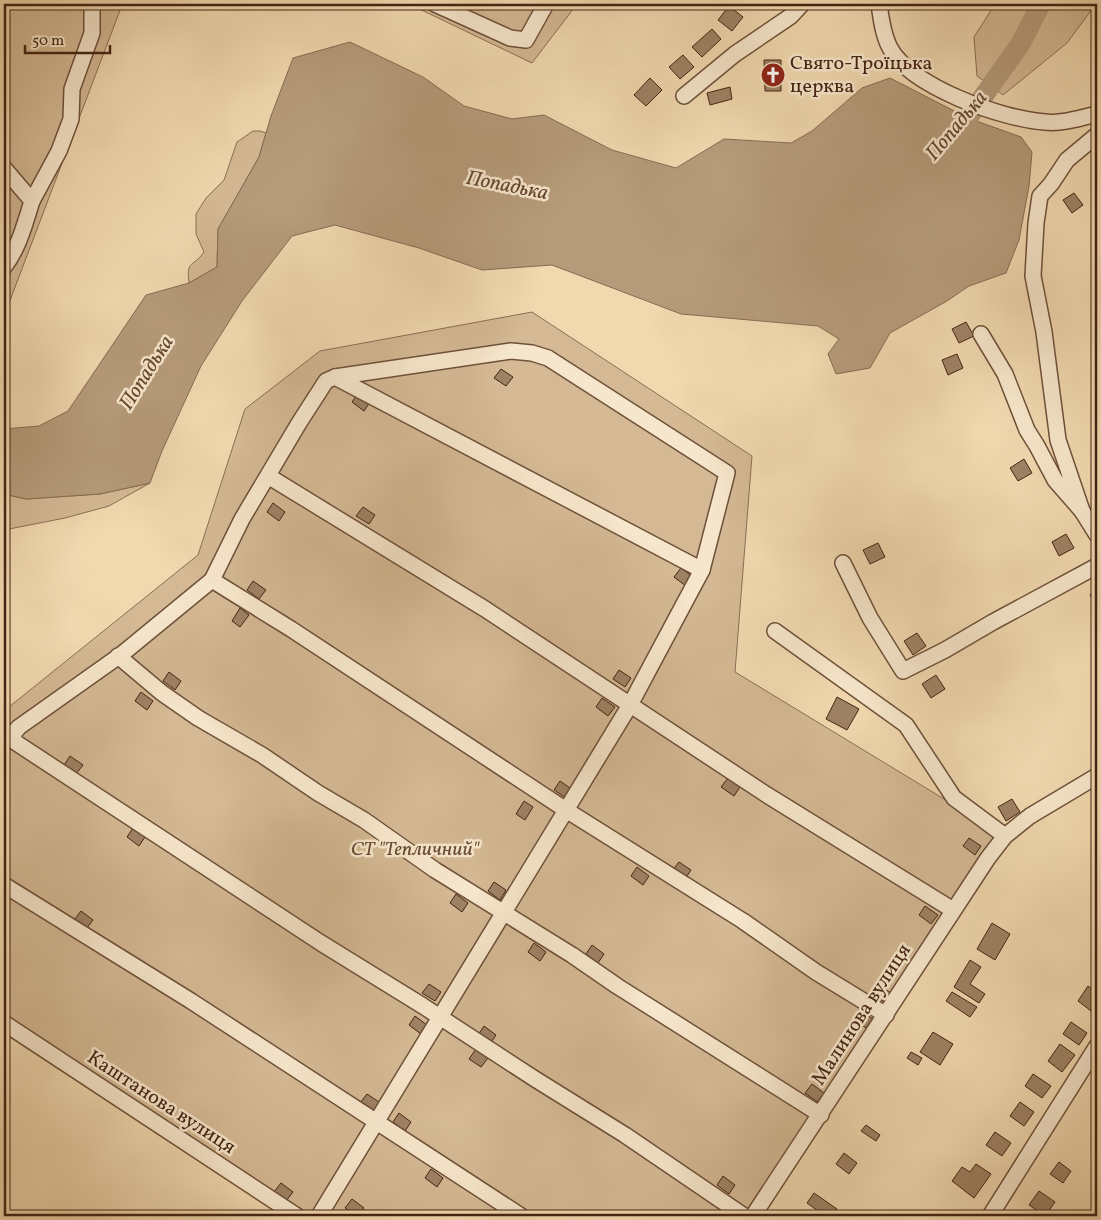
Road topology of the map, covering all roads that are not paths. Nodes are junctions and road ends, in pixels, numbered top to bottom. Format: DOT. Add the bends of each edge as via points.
graph roads {
  1 [pos="92,4"];
  2 [pos="435,4"];
  3 [pos="546,4"];
  4 [pos="802,4"];
  5 [pos="879,4"];
  6 [pos="684,96"];
  7 [pos="1097,114"];
  8 [pos="1097,135"];
  9 [pos="4,168"];
  10 [pos="32,201"];
  11 [pos="4,267"];
  12 [pos="981,334"];
  13 [pos="335,377"];
  14 [pos="268,476"];
  15 [pos="1082,511"];
  16 [pos="1097,535"];
  17 [pos="842,563"];
  18 [pos="1097,566"];
  19 [pos="702,570"];
  20 [pos="212,580"];
  21 [pos="775,631"];
  22 [pos="118,656"];
  23 [pos="630,705"];
  24 [pos="8,739"];
  25 [pos="1097,776"];
  26 [pos="566,810"];
  27 [pos="1005,836"];
  28 [pos="4,885"];
  29 [pos="954,910"];
  30 [pos="504,913"];
  31 [pos="886,1015"];
  32 [pos="440,1017"];
  33 [pos="4,1023"];
  34 [pos="1097,1046"];
  35 [pos="821,1115"];
  36 [pos="377,1121"];
  37 [pos="296,1216"];
  38 [pos="319,1216"];
  39 [pos="521,1216"];
  40 [pos="744,1216"];
  41 [pos="754,1216"];
  42 [pos="990,1216"];
  1 -- 10 [label="street" via="92,32 72,89 70,119 58,151"];
  2 -- 3 [label="street" via="510,38 526,40"];
  4 -- 6 [label="street" via="791,16 735,54"];
  5 -- 7 [label="street" via="891,49 923,80 1001,114 1046,122"];
  8 -- 15 [label="street" via="1067,160 1040,196 1033,276 1058,440"];
  9 -- 10 [label="street"];
  10 -- 11 [label="street" via="23,231"];
  12 -- 15 [label="street" via="1005,374 1027,430 1055,480"];
  13 -- 14 [label="street" via="326,381 319,390"];
  13 -- 19 [label="street"];
  13 -- 19 [label="street" via="511,351 548,358 727,473"];
  14 -- 20 [label="street"];
  14 -- 23 [label="street" via="485,609"];
  15 -- 16 [label="street"];
  17 -- 18 [label="street" via="870,618 903,671"];
  19 -- 23 [label="street"];
  20 -- 22 [label="street"];
  20 -- 26 [label="street"];
  21 -- 27 [label="street" via="906,725 954,798"];
  22 -- 24 [label="street" via="18,727"];
  22 -- 30 [label="street" via="198,718 364,820"];
  23 -- 26 [label="street"];
  23 -- 29 [label="street" via="767,795"];
  24 -- 32 [label="street"];
  25 -- 27 [label="street, Малинова вулиця" via="1030,816"];
  26 -- 30 [label="street"];
  26 -- 31 [label="street"];
  27 -- 29 [label="street, Малинова вулиця"];
  28 -- 36 [label="street"];
  29 -- 31 [label="street, Малинова вулиця"];
  30 -- 32 [label="street"];
  30 -- 35 [label="street"];
  31 -- 35 [label="street, Малинова вулиця"];
  32 -- 36 [label="street"];
  32 -- 40 [label="street"];
  33 -- 37 [label="street, Каштанова вулиця"];
  34 -- 42 [label="street"];
  35 -- 41 [label="street, Малинова вулиця"];
  36 -- 38 [label="street"];
  36 -- 39 [label="street"];
}
